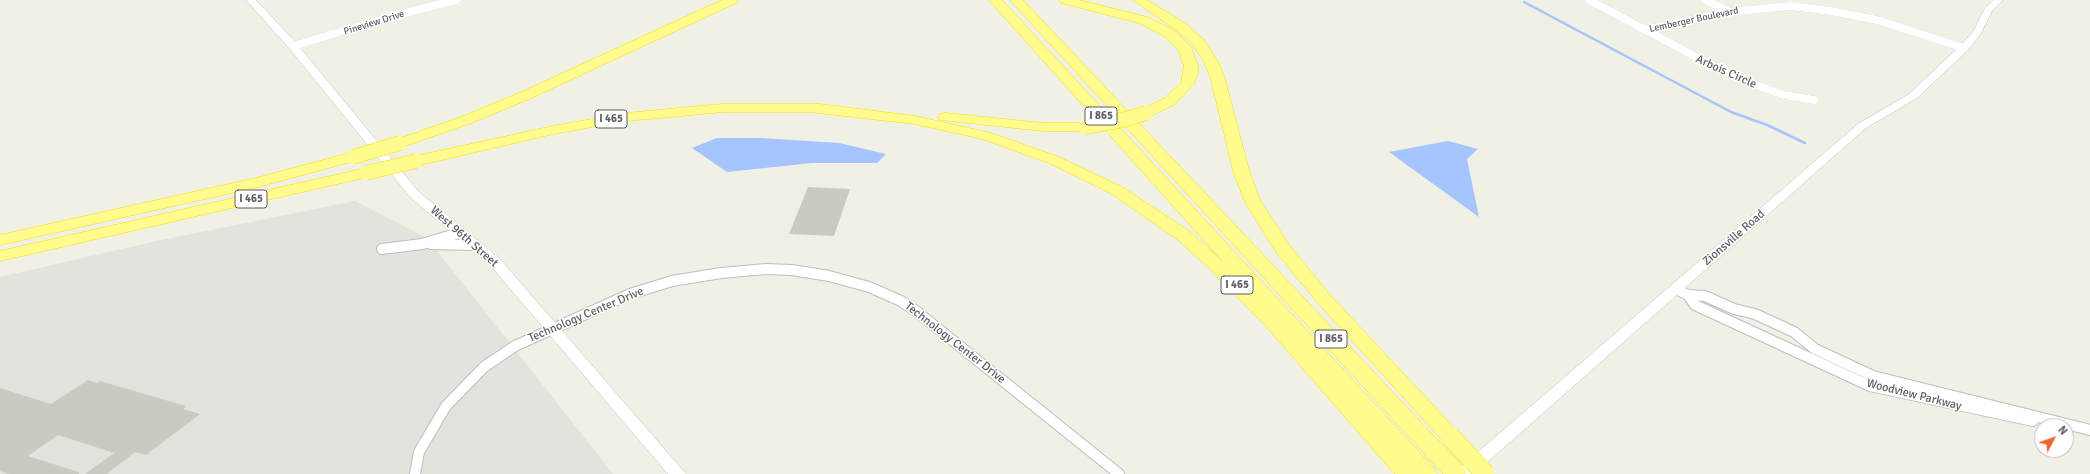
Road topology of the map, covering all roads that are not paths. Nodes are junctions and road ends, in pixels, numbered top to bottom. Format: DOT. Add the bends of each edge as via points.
graph roads {
  1 [pos="251,0"];
  2 [pos="456,0"];
  3 [pos="724,0"];
  4 [pos="732,0"];
  5 [pos="995,0"];
  6 [pos="1016,0"];
  7 [pos="1065,0"];
  8 [pos="1139,0"];
  9 [pos="1589,0"];
  10 [pos="1705,0"];
  11 [pos="1998,0"];
  12 [pos="1730,12"];
  13 [pos="682,22"];
  14 [pos="1644,30"];
  15 [pos="293,46"];
  16 [pos="1964,48"];
  17 [pos="1814,100"];
  18 [pos="810,108"];
  19 [pos="459,233"];
  20 [pos="0,240"];
  21 [pos="422,244"];
  22 [pos="473,245"];
  23 [pos="382,249"];
  24 [pos="0,256"];
  25 [pos="1682,292"];
  26 [pos="554,328"];
  27 [pos="2040,418"];
  28 [pos="2034,422"];
  29 [pos="2074,427"];
  30 [pos="2090,430"];
  31 [pos="1414,471"];
  32 [pos="415,474"];
  33 [pos="678,474"];
  34 [pos="1119,474"];
  35 [pos="1456,474"];
  36 [pos="1463,474"];
  37 [pos="1485,474"];
  1 -- 15 [label="main road, West 96th Street"];
  2 -- 15 [label="street, Pineview Drive"];
  3 -- 13 [label="highway"];
  4 -- 13 [label="highway, I 465"];
  5 -- 31 [label="highway, I 865"];
  6 -- 35 [label="highway, I 865"];
  7 -- 18 [label="highway, bridge" via="1143,20 1168,32 1184,47 1192,66 1187,84 1170,101 1146,113 1114,122 1085,126 1043,127 866,110"];
  8 -- 37 [label="highway, bridge" via="1181,27 1198,42 1210,60 1217,76 1246,185 1253,202 1282,248 1323,298"];
  9 -- 14 [label="street, Arbois Circle"];
  10 -- 12 [label="street"];
  11 -- 16 [label="main road, Zionsville Road" via="1988,10 1977,33"];
  12 -- 14 [label="street, Lemberger Boulevard"];
  12 -- 16 [label="street, Lemberger Boulevard" via="1790,6 1831,11"];
  13 -- 20 [label="highway, I 465, bridge" via="515,100 400,143 258,182"];
  14 -- 17 [label="street, Arbois Circle" via="1736,78 1784,95"];
  15 -- 19 [label="main road, West 96th Street" via="414,194"];
  16 -- 25 [label="main road, Zionsville Road" via="1913,96 1862,126"];
  18 -- 24 [label="highway, I 465, bridge" via="717,108 626,117 553,130"];
  18 -- 31 [label="highway, I 465" via="915,120 986,136 1054,160 1118,191 1183,235 1213,262"];
  19 -- 21 [label="street"];
  19 -- 22 [label="main road, West 96th Street"];
  21 -- 22 [label="street"];
  21 -- 23 [label="street"];
  22 -- 26 [label="main road, West 96th Street" via="495,262"];
  25 -- 27 [label="street, Woodview Parkway" via="1705,296 1734,309 1756,314 1794,332 1816,349 1873,376"];
  25 -- 28 [label="street, Woodview Parkway" via="1695,305 1870,386"];
  25 -- 36 [label="main road, Zionsville Road"];
  26 -- 32 [label="street, Technology Center Drive" via="515,346 484,367 446,406 419,452"];
  26 -- 33 [label="main road, West 96th Street"];
  26 -- 34 [label="street, Technology Center Drive" via="630,294 698,276 766,269 810,272 850,281 886,293 916,311"];
  29 -- 30 [label="street, Woodview Parkway"];
}
